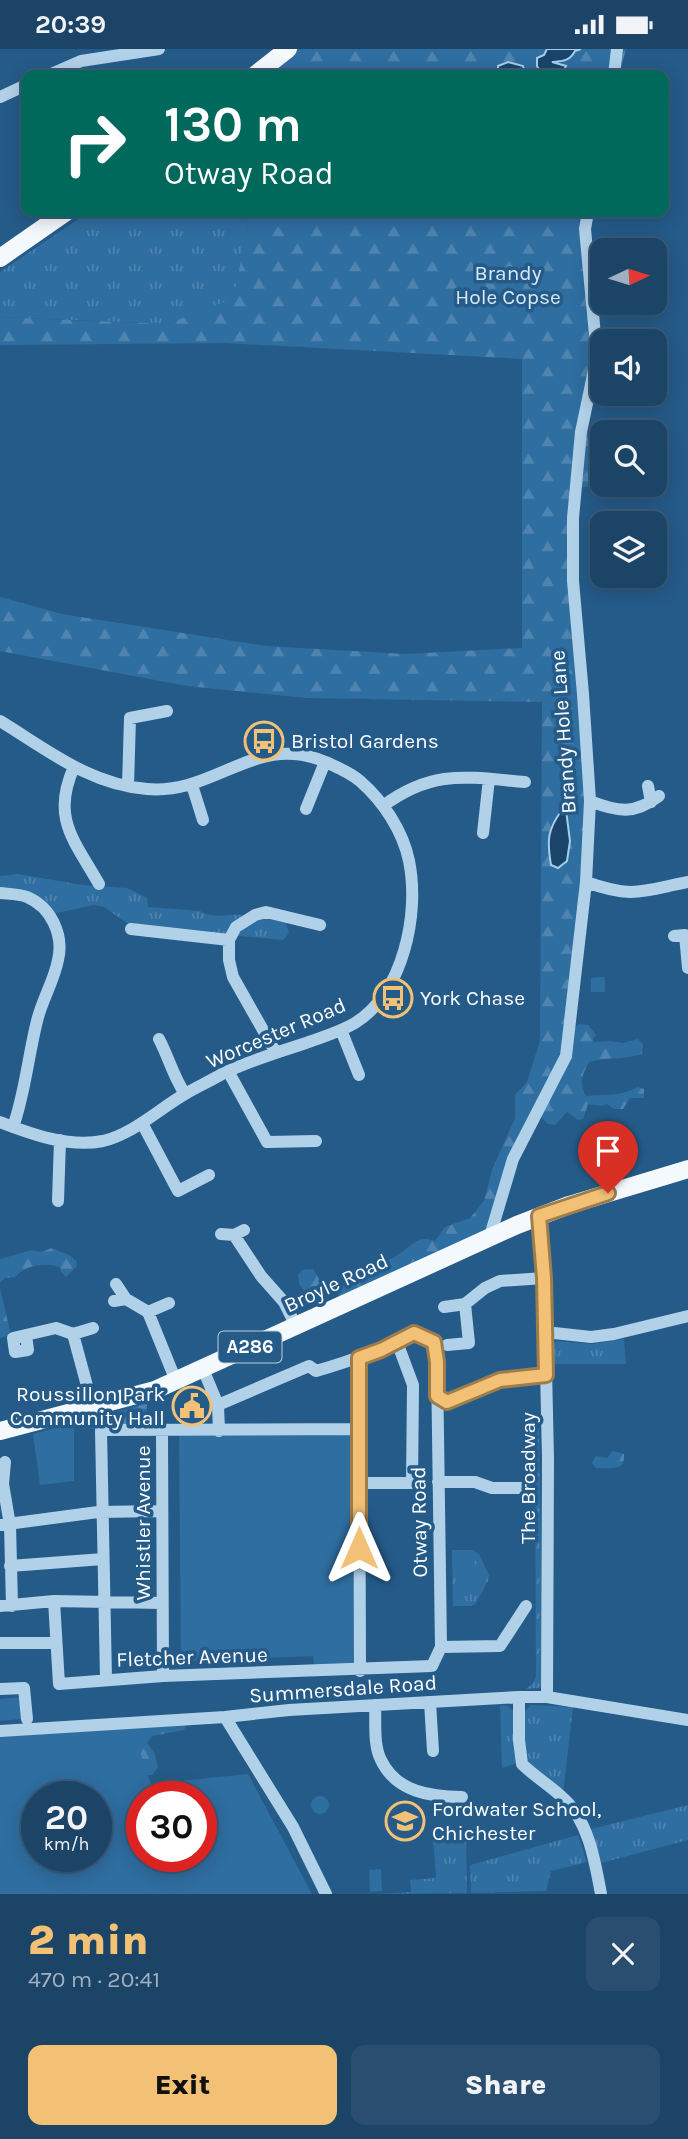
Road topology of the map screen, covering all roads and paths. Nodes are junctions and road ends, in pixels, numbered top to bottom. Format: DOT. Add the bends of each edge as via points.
graph roads {
  1 [pos="159,49"];
  2 [pos="288,49"];
  3 [pos="617,49"];
  4 [pos="96,53"];
  5 [pos="60,70"];
  6 [pos="262,70"];
  7 [pos="615,70"];
  8 [pos="21,87"];
  9 [pos="0,97"];
  10 [pos="59,217"];
  11 [pos="587,217"];
  12 [pos="0,258"];
  13 [pos="167,711"];
  14 [pos="0,721"];
  15 [pos="325,762"];
  16 [pos="74,767"];
  17 [pos="489,779"];
  18 [pos="525,782"];
  19 [pos="192,785"];
  20 [pos="128,786"];
  21 [pos="648,786"];
  22 [pos="590,801"];
  23 [pos="383,806"];
  24 [pos="306,809"];
  25 [pos="203,820"];
  26 [pos="483,833"];
  27 [pos="586,882"];
  28 [pos="688,882"];
  29 [pos="99,884"];
  30 [pos="0,893"];
  31 [pos="320,925"];
  32 [pos="131,929"];
  33 [pos="674,936"];
  34 [pos="229,940"];
  35 [pos="688,968"];
  36 [pos="341,1030"];
  37 [pos="159,1039"];
  38 [pos="276,1052"];
  39 [pos="228,1071"];
  40 [pos="359,1075"];
  41 [pos="185,1094"];
  42 [pos="0,1122"];
  43 [pos="142,1123"];
  44 [pos="13,1127"];
  45 [pos="60,1140"];
  46 [pos="316,1141"];
  47 [pos="688,1169"];
  48 [pos="209,1175"];
  49 [pos="58,1201"];
  50 [pos="539,1216"];
  51 [pos="233,1233"];
  52 [pos="490,1236"];
  53 [pos="544,1278"];
  54 [pos="116,1284"];
  55 [pos="169,1303"];
  56 [pos="465,1304"];
  57 [pos="444,1307"];
  58 [pos="148,1312"];
  59 [pos="688,1315"];
  60 [pos="296,1326"];
  61 [pos="93,1328"];
  62 [pos="545,1332"];
  63 [pos="73,1333"];
  64 [pos="26,1335"];
  65 [pos="397,1342"];
  66 [pos="447,1345"];
  67 [pos="359,1358"];
  68 [pos="202,1369"];
  69 [pos="546,1375"];
  70 [pos="176,1381"];
  71 [pos="437,1396"];
  72 [pos="218,1405"];
  73 [pos="93,1408"];
  74 [pos="359,1429"];
  75 [pos="0,1431"];
  76 [pos="162,1431"];
  77 [pos="219,1431"];
  78 [pos="5,1462"];
  79 [pos="438,1482"];
  80 [pos="359,1483"];
  81 [pos="1,1484"];
  82 [pos="526,1488"];
  83 [pos="162,1511"];
  84 [pos="102,1512"];
  85 [pos="5,1525"];
  86 [pos="103,1559"];
  87 [pos="10,1566"];
  88 [pos="54,1601"];
  89 [pos="103,1601"];
  90 [pos="162,1603"];
  91 [pos="6,1606"];
  92 [pos="526,1606"];
  93 [pos="0,1643"];
  94 [pos="56,1643"];
  95 [pos="441,1647"];
  96 [pos="360,1671"];
  97 [pos="163,1676"];
  98 [pos="107,1679"];
  99 [pos="0,1689"];
  100 [pos="519,1697"];
  101 [pos="547,1697"];
  102 [pos="430,1702"];
  103 [pos="375,1705"];
  104 [pos="225,1717"];
  105 [pos="27,1719"];
  106 [pos="688,1720"];
  107 [pos="0,1731"];
  108 [pos="433,1751"];
  109 [pos="462,1797"];
  110 [pos="326,1894"];
  111 [pos="601,1894"];
  1 -- 4 [label="street"];
  2 -- 6 [label="main road"];
  3 -- 7 [label="street"];
  4 -- 5 [label="street"];
  8 -- 9 [label="street"];
  10 -- 12 [label="main road"];
  11 -- 22 [label="street, Brandy Hole Lane" via="597,356 581,432 573,581"];
  13 -- 20 [label="street" via="130,718"];
  14 -- 16 [label="street, Worcester Road"];
  15 -- 19 [label="street, Worcester Road" via="295,753 268,755"];
  15 -- 23 [label="street, Worcester Road" via="360,781"];
  15 -- 24 [label="street"];
  16 -- 20 [label="street, Worcester Road"];
  16 -- 29 [label="street" via="63,795 64,817"];
  17 -- 18 [label="street"];
  17 -- 23 [label="street" via="441,778 411,788"];
  17 -- 26 [label="street"];
  19 -- 20 [label="street, Worcester Road"];
  19 -- 25 [label="street"];
  21 -- 22 [label="street" via="655,799 643,808 614,810"];
  22 -- 27 [label="street, Brandy Hole Lane"];
  23 -- 36 [label="street, Worcester Road" via="409,861 408,931 400,961 382,997 364,1017"];
  27 -- 28 [label="street" via="623,893"];
  27 -- 52 [label="street, Brandy Hole Lane" via="566,1056 513,1159"];
  30 -- 44 [label="street" via="25,897 41,906 55,925 60,947"];
  31 -- 34 [label="street" via="266,912 236,927"];
  32 -- 34 [label="street"];
  33 -- 35 [label="street" via="685,935"];
  34 -- 38 [label="street" via="233,977"];
  36 -- 38 [label="street, Worcester Road"];
  36 -- 40 [label="street"];
  37 -- 41 [label="street"];
  38 -- 39 [label="street, Worcester Road"];
  39 -- 41 [label="street, Worcester Road"];
  39 -- 46 [label="street" via="267,1142"];
  41 -- 43 [label="street, Worcester Road"];
  42 -- 44 [label="street, Worcester Road"];
  43 -- 45 [label="street, Worcester Road" via="104,1141"];
  43 -- 48 [label="street" via="178,1191"];
  44 -- 45 [label="street, Worcester Road"];
  45 -- 49 [label="street"];
  47 -- 50 [label="main road, A286"];
  50 -- 52 [label="main road, A286"];
  50 -- 53 [label="street, The Broadway"];
  51 -- 60 [label="street" via="284,1302"];
  52 -- 60 [label="main road, Broyle Road / A286"];
  53 -- 56 [label="street" via="500,1281"];
  53 -- 62 [label="street, The Broadway"];
  54 -- 58 [label="street" via="120,1300"];
  55 -- 58 [label="street"];
  56 -- 57 [label="street"];
  56 -- 66 [label="street" via="469,1343"];
  58 -- 70 [label="street"];
  59 -- 62 [label="street" via="603,1336"];
  60 -- 68 [label="main road, Broyle Road / A286"];
  61 -- 63 [label="street"];
  62 -- 69 [label="street, The Broadway"];
  63 -- 64 [label="street" via="55,1328"];
  63 -- 73 [label="street"];
  65 -- 67 [label="street, Otway Road"];
  65 -- 71 [label="street, Otway Road" via="414,1333 434,1342"];
  65 -- 80 [label="street" via="412,1385 412,1483"];
  67 -- 72 [label="street, Otway Road" via="316,1371 309,1366"];
  67 -- 74 [label="street"];
  68 -- 70 [label="main road, Broyle Road / A286"];
  68 -- 72 [label="street"];
  69 -- 71 [label="street" via="500,1380 447,1402"];
  69 -- 101 [label="street, The Broadway"];
  70 -- 73 [label="main road, Broyle Road / A286"];
  71 -- 79 [label="street, Otway Road"];
  72 -- 77 [label="street"];
  73 -- 75 [label="main road, Broyle Road / A286"];
  74 -- 77 [label="street"];
  74 -- 80 [label="street"];
  76 -- 77 [label="street"];
  76 -- 83 [label="street, Whistler Avenue"];
  76 -- 84 [label="street, Whistler Avenue" via="101,1430"];
  78 -- 81 [label="street"];
  79 -- 82 [label="street"];
  79 -- 95 [label="street, Otway Road"];
  80 -- 96 [label="street"];
  81 -- 85 [label="street"];
  83 -- 84 [label="street"];
  83 -- 90 [label="street, Whistler Avenue"];
  84 -- 85 [label="street"];
  84 -- 86 [label="street"];
  85 -- 87 [label="street"];
  86 -- 87 [label="street"];
  86 -- 89 [label="street"];
  87 -- 91 [label="street"];
  88 -- 89 [label="street"];
  88 -- 91 [label="street"];
  88 -- 94 [label="street"];
  89 -- 90 [label="street"];
  89 -- 98 [label="street"];
  90 -- 97 [label="street, Whistler Avenue"];
  92 -- 95 [label="street" via="500,1646"];
  93 -- 94 [label="street"];
  94 -- 98 [label="street, Fletcher Avenue" via="59,1684"];
  95 -- 96 [label="street, Fletcher Avenue" via="432,1666"];
  96 -- 97 [label="street, Fletcher Avenue"];
  97 -- 98 [label="street, Fletcher Avenue"];
  99 -- 105 [label="street" via="24,1688"];
  100 -- 101 [label="street, Summersdale Road"];
  100 -- 102 [label="street, Summersdale Road"];
  100 -- 111 [label="street" via="522,1764 575,1812"];
  101 -- 106 [label="street, Summersdale Road"];
  102 -- 103 [label="street, Summersdale Road"];
  102 -- 108 [label="street"];
  103 -- 104 [label="street, Summersdale Road"];
  103 -- 109 [label="street" via="380,1759 392,1775 428,1795"];
  104 -- 107 [label="street, Summersdale Road"];
  104 -- 110 [label="street" via="293,1827"];
}
